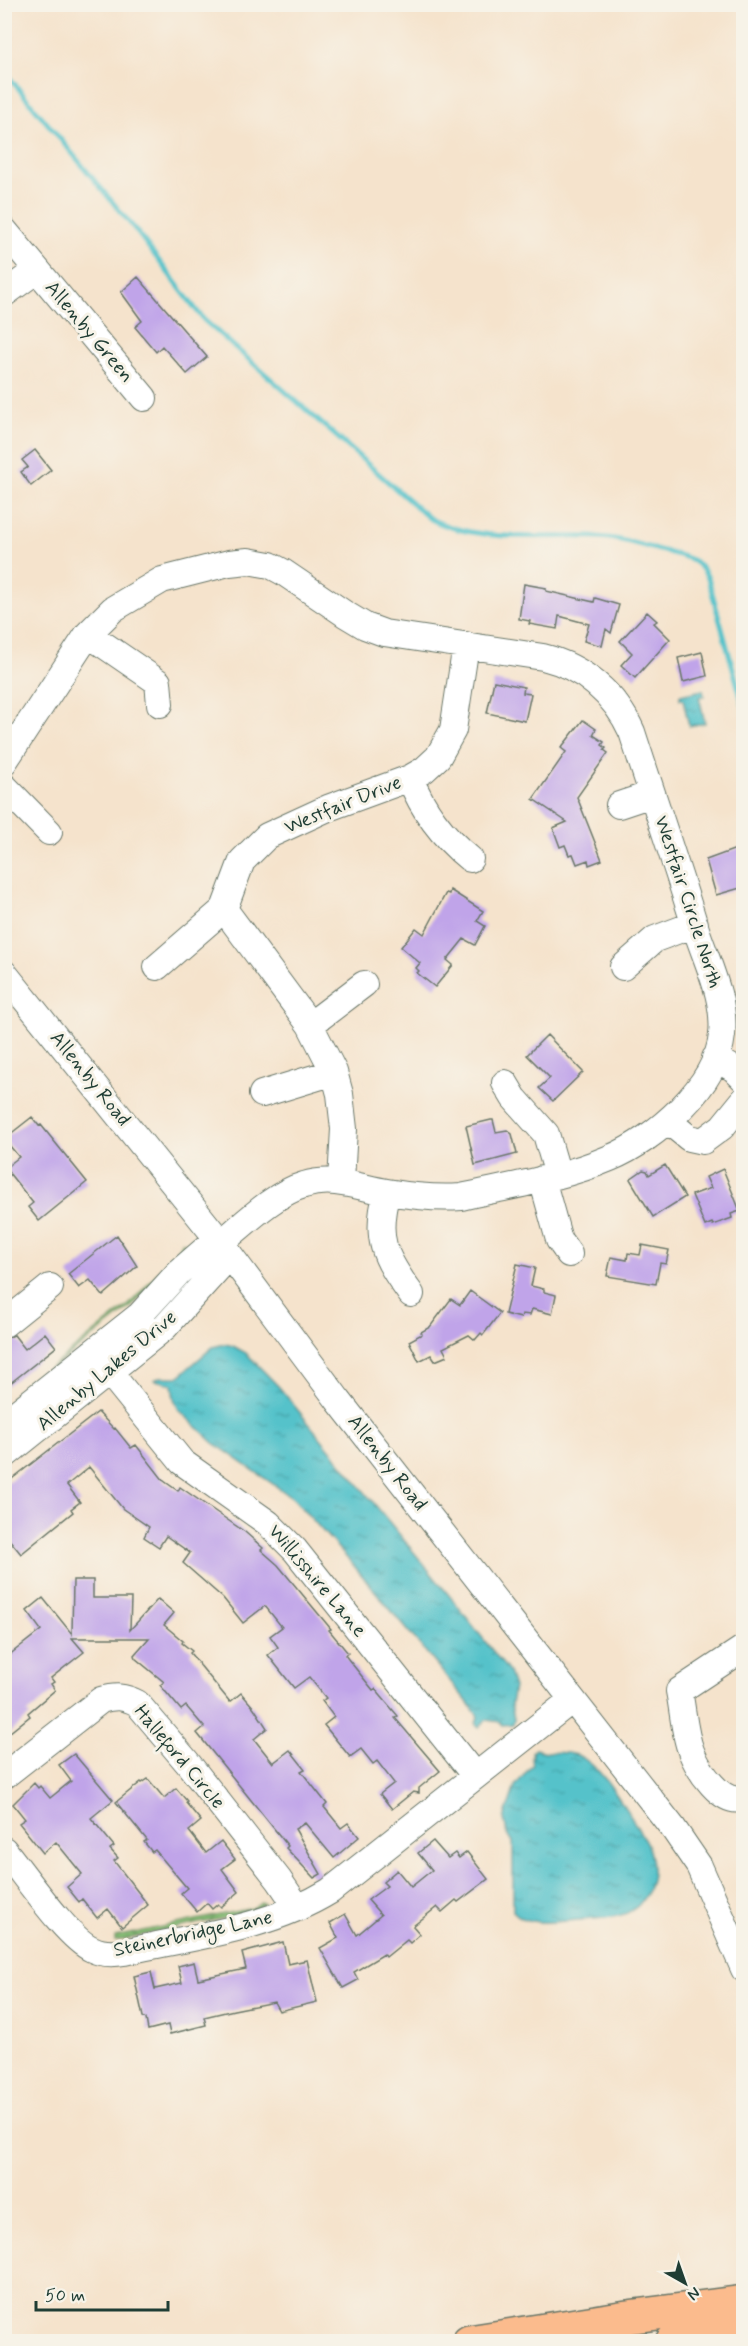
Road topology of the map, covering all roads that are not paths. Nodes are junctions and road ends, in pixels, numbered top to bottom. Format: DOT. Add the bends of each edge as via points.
graph roads {
  1 [pos="4,230"];
  2 [pos="37,270"];
  3 [pos="4,294"];
  4 [pos="144,398"];
  5 [pos="88,634"];
  6 [pos="466,645"];
  7 [pos="160,704"];
  8 [pos="6,754"];
  9 [pos="410,778"];
  10 [pos="4,786"];
  11 [pos="652,795"];
  12 [pos="619,805"];
  13 [pos="49,832"];
  14 [pos="470,859"];
  15 [pos="224,909"];
  16 [pos="694,924"];
  17 [pos="157,967"];
  18 [pos="623,967"];
  19 [pos="4,973"];
  20 [pos="364,984"];
  21 [pos="310,1025"];
  22 [pos="715,1058"];
  23 [pos="334,1072"];
  24 [pos="744,1079"];
  25 [pos="505,1083"];
  26 [pos="262,1094"];
  27 [pos="744,1100"];
  28 [pos="668,1121"];
  29 [pos="550,1177"];
  30 [pos="341,1181"];
  31 [pos="387,1192"];
  32 [pos="223,1246"];
  33 [pos="569,1254"];
  34 [pos="50,1287"];
  35 [pos="411,1294"];
  36 [pos="4,1323"];
  37 [pos="93,1352"];
  38 [pos="109,1373"];
  39 [pos="4,1423"];
  40 [pos="8,1445"];
  41 [pos="744,1648"];
  42 [pos="572,1700"];
  43 [pos="4,1776"];
  44 [pos="475,1776"];
  45 [pos="744,1798"];
  46 [pos="4,1850"];
  47 [pos="298,1908"];
  48 [pos="744,1969"];
  49 [pos="744,2302"];
  50 [pos="744,2333"];
  51 [pos="469,2342"];
  52 [pos="672,2342"];
  1 -- 2 [label="street"];
  2 -- 3 [label="street, Allenby Green"];
  2 -- 4 [label="street, Allenby Green"];
  5 -- 6 [label="street, Westfair Circle North" via="113,609 162,580 248,561 283,572 365,626 384,633"];
  5 -- 7 [label="street" via="158,682"];
  5 -- 8 [label="street, Westfair Circle North"];
  6 -- 9 [label="street, Westfair Drive" via="453,730 438,757"];
  6 -- 11 [label="street, Westfair Circle North" via="553,660 591,679 626,718"];
  9 -- 14 [label="street" via="435,825"];
  9 -- 15 [label="street, Westfair Drive" via="327,808 267,836 242,861"];
  10 -- 13 [label="street"];
  11 -- 12 [label="street"];
  11 -- 16 [label="street, Westfair Circle North"];
  15 -- 17 [label="street"];
  15 -- 21 [label="street"];
  16 -- 18 [label="street" via="655,939"];
  16 -- 22 [label="street, Westfair Circle North" via="722,1012 722,1038"];
  19 -- 32 [label="street, Allenby Road"];
  20 -- 21 [label="street"];
  21 -- 23 [label="street"];
  22 -- 24 [label="street"];
  22 -- 28 [label="street, Westfair Circle North" via="700,1085"];
  23 -- 26 [label="street"];
  23 -- 30 [label="street" via="344,1129"];
  25 -- 29 [label="street" via="546,1134"];
  27 -- 28 [label="street" via="722,1127 703,1141 689,1138"];
  28 -- 29 [label="street, Westfair Circle North" via="612,1157"];
  29 -- 31 [label="street, Westfair Circle North" via="461,1197"];
  29 -- 33 [label="street" via="559,1240"];
  30 -- 31 [label="street, Westfair Circle North"];
  30 -- 32 [label="street, Westfair Circle North" via="303,1185 288,1192"];
  31 -- 35 [label="street" via="380,1222 383,1248"];
  32 -- 37 [label="street, Allenby Lakes Drive" via="179,1272 140,1315"];
  32 -- 38 [label="street, Allenby Lakes Drive" via="165,1327"];
  32 -- 42 [label="street, Allenby Road"];
  34 -- 36 [label="street"];
  37 -- 38 [label="street, Willisshire Lane"];
  37 -- 39 [label="street, Allenby Lakes Drive"];
  38 -- 40 [label="street, Allenby Lakes Drive"];
  38 -- 44 [label="street, Willisshire Lane" via="182,1462 268,1523 289,1543"];
  41 -- 45 [label="street" via="679,1691 692,1752 710,1782 723,1796"];
  42 -- 44 [label="street, Steinerbridge Lane"];
  42 -- 48 [label="street, Allenby Road" via="689,1850"];
  43 -- 47 [label="street, Halleford Circle" via="101,1700 126,1698 137,1703 172,1744"];
  44 -- 47 [label="street, Steinerbridge Lane" via="330,1891"];
  46 -- 47 [label="street, Steinerbridge Lane" via="73,1935 105,1953 256,1924"];
  49 -- 51 [label="main road"];
  50 -- 52 [label="main road"];
}
